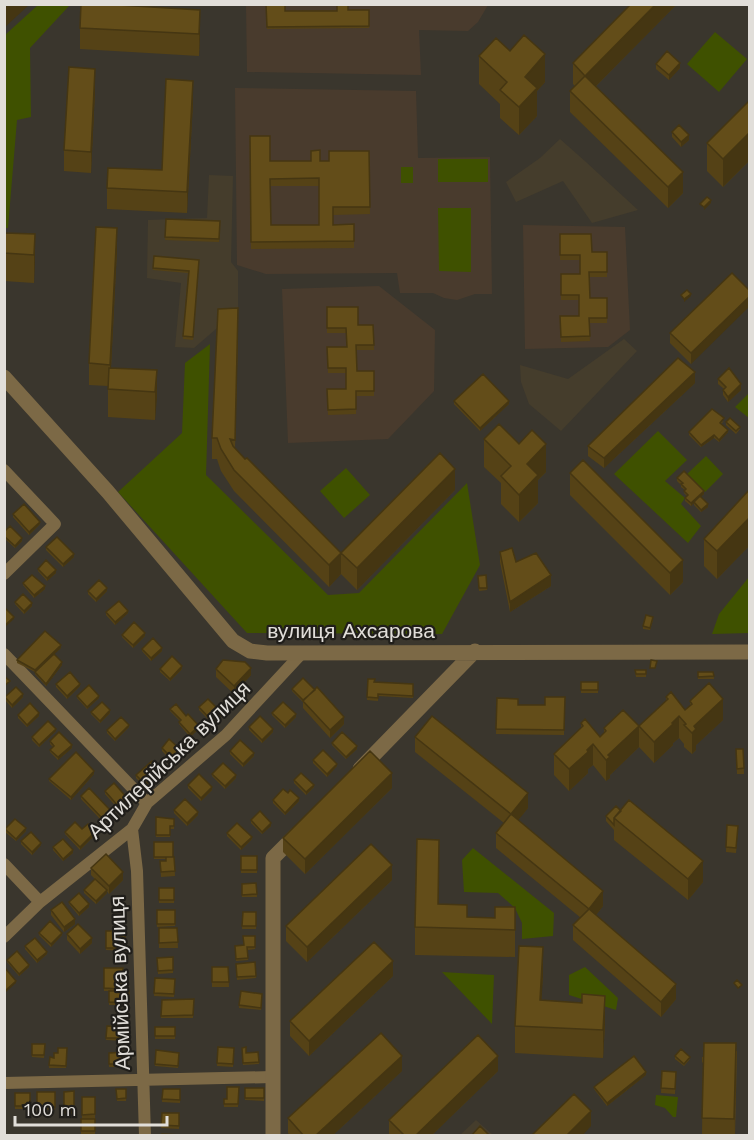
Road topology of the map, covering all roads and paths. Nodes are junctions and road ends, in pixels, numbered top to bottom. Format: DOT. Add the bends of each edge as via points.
graph roads {
  1 [pos="4,377"];
  2 [pos="4,470"];
  3 [pos="4,574"];
  4 [pos="475,651"];
  5 [pos="750,652"];
  6 [pos="302,653"];
  7 [pos="4,654"];
  8 [pos="345,784"];
  9 [pos="147,803"];
  10 [pos="305,825"];
  11 [pos="132,829"];
  12 [pos="4,864"];
  13 [pos="40,902"];
  14 [pos="4,937"];
  15 [pos="272,1077"];
  16 [pos="143,1080"];
  17 [pos="4,1083"];
  18 [pos="145,1136"];
  19 [pos="273,1136"];
  1 -- 6 [label="street, вулиця Ахсарова" via="108,492 233,641 250,651"];
  2 -- 3 [label="street" via="55,524"];
  4 -- 5 [label="street, вулиця Ахсарова"];
  4 -- 6 [label="street, вулиця Ахсарова"];
  4 -- 8 [label="street"];
  6 -- 9 [label="street, Артилерійська вулиця" via="226,735"];
  7 -- 9 [label="street"];
  9 -- 11 [label="street, Артилерійська вулиця"];
  10 -- 15 [label="street" via="273,858"];
  11 -- 13 [label="street, Артилерійська вулиця"];
  11 -- 16 [label="street, Армійська вулиця" via="137,871"];
  12 -- 13 [label="street"];
  13 -- 14 [label="street, Артилерійська вулиця"];
  15 -- 16 [label="street"];
  15 -- 19 [label="street"];
  16 -- 17 [label="street"];
  16 -- 18 [label="street, Армійська вулиця"];
}
